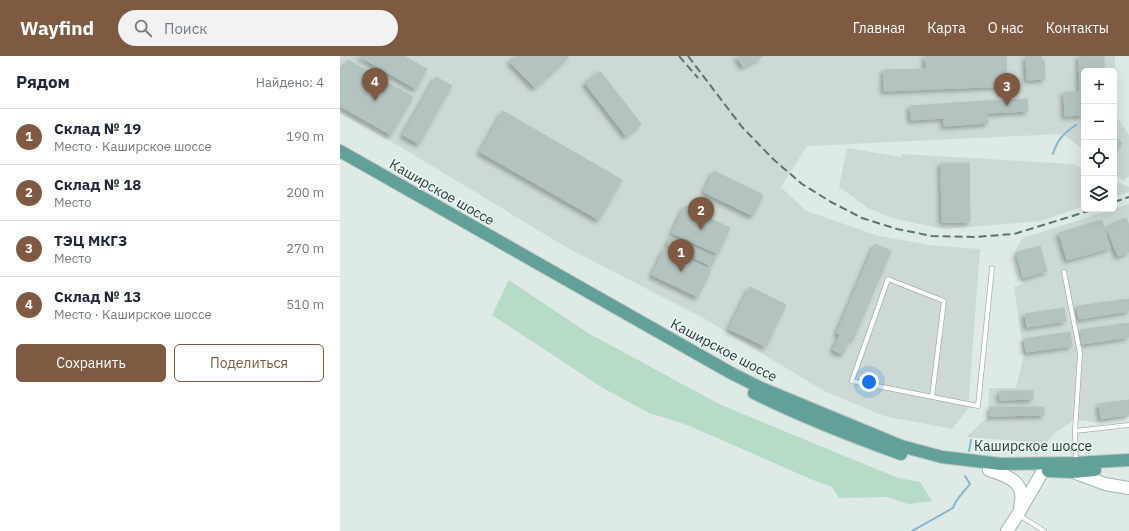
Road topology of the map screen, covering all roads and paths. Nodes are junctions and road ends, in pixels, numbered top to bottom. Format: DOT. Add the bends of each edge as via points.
graph roads {
  1 [pos="340,151"];
  2 [pos="340,160"];
  3 [pos="992,268"];
  4 [pos="1064,272"];
  5 [pos="932,397"];
  6 [pos="1129,424"];
  7 [pos="1075,431"];
  8 [pos="1129,460"];
  9 [pos="1129,466"];
  10 [pos="1075,467"];
  11 [pos="988,470"];
  12 [pos="1043,471"];
  13 [pos="1129,488"];
  14 [pos="1018,514"];
  15 [pos="1007,531"];
  16 [pos="1044,531"];
  1 -- 10 [label="main road, Каширское шоссе" via="761,388 923,453 1001,464"];
  2 -- 11 [label="main road, Каширское шоссе" via="732,383 790,411 916,458 945,465"];
  3 -- 5 [label="lane" via="978,406"];
  4 -- 7 [label="lane" via="1080,353"];
  5 -- 5 [label="lane" via="852,381 888,279 944,300"];
  6 -- 7 [label="lane"];
  7 -- 10 [label="lane"];
  8 -- 10 [label="main road, Каширское шоссе"];
  9 -- 10 [label="main road, Каширское шоссе"];
  10 -- 12 [label="main road, Каширское шоссе"];
  10 -- 13 [label="main road" via="1105,484"];
  11 -- 12 [label="main road, Каширское шоссе"];
  11 -- 14 [label="main road" via="1016,481 1022,495"];
  12 -- 14 [label="main road"];
  14 -- 15 [label="main road"];
  14 -- 16 [label="lane"];
}
